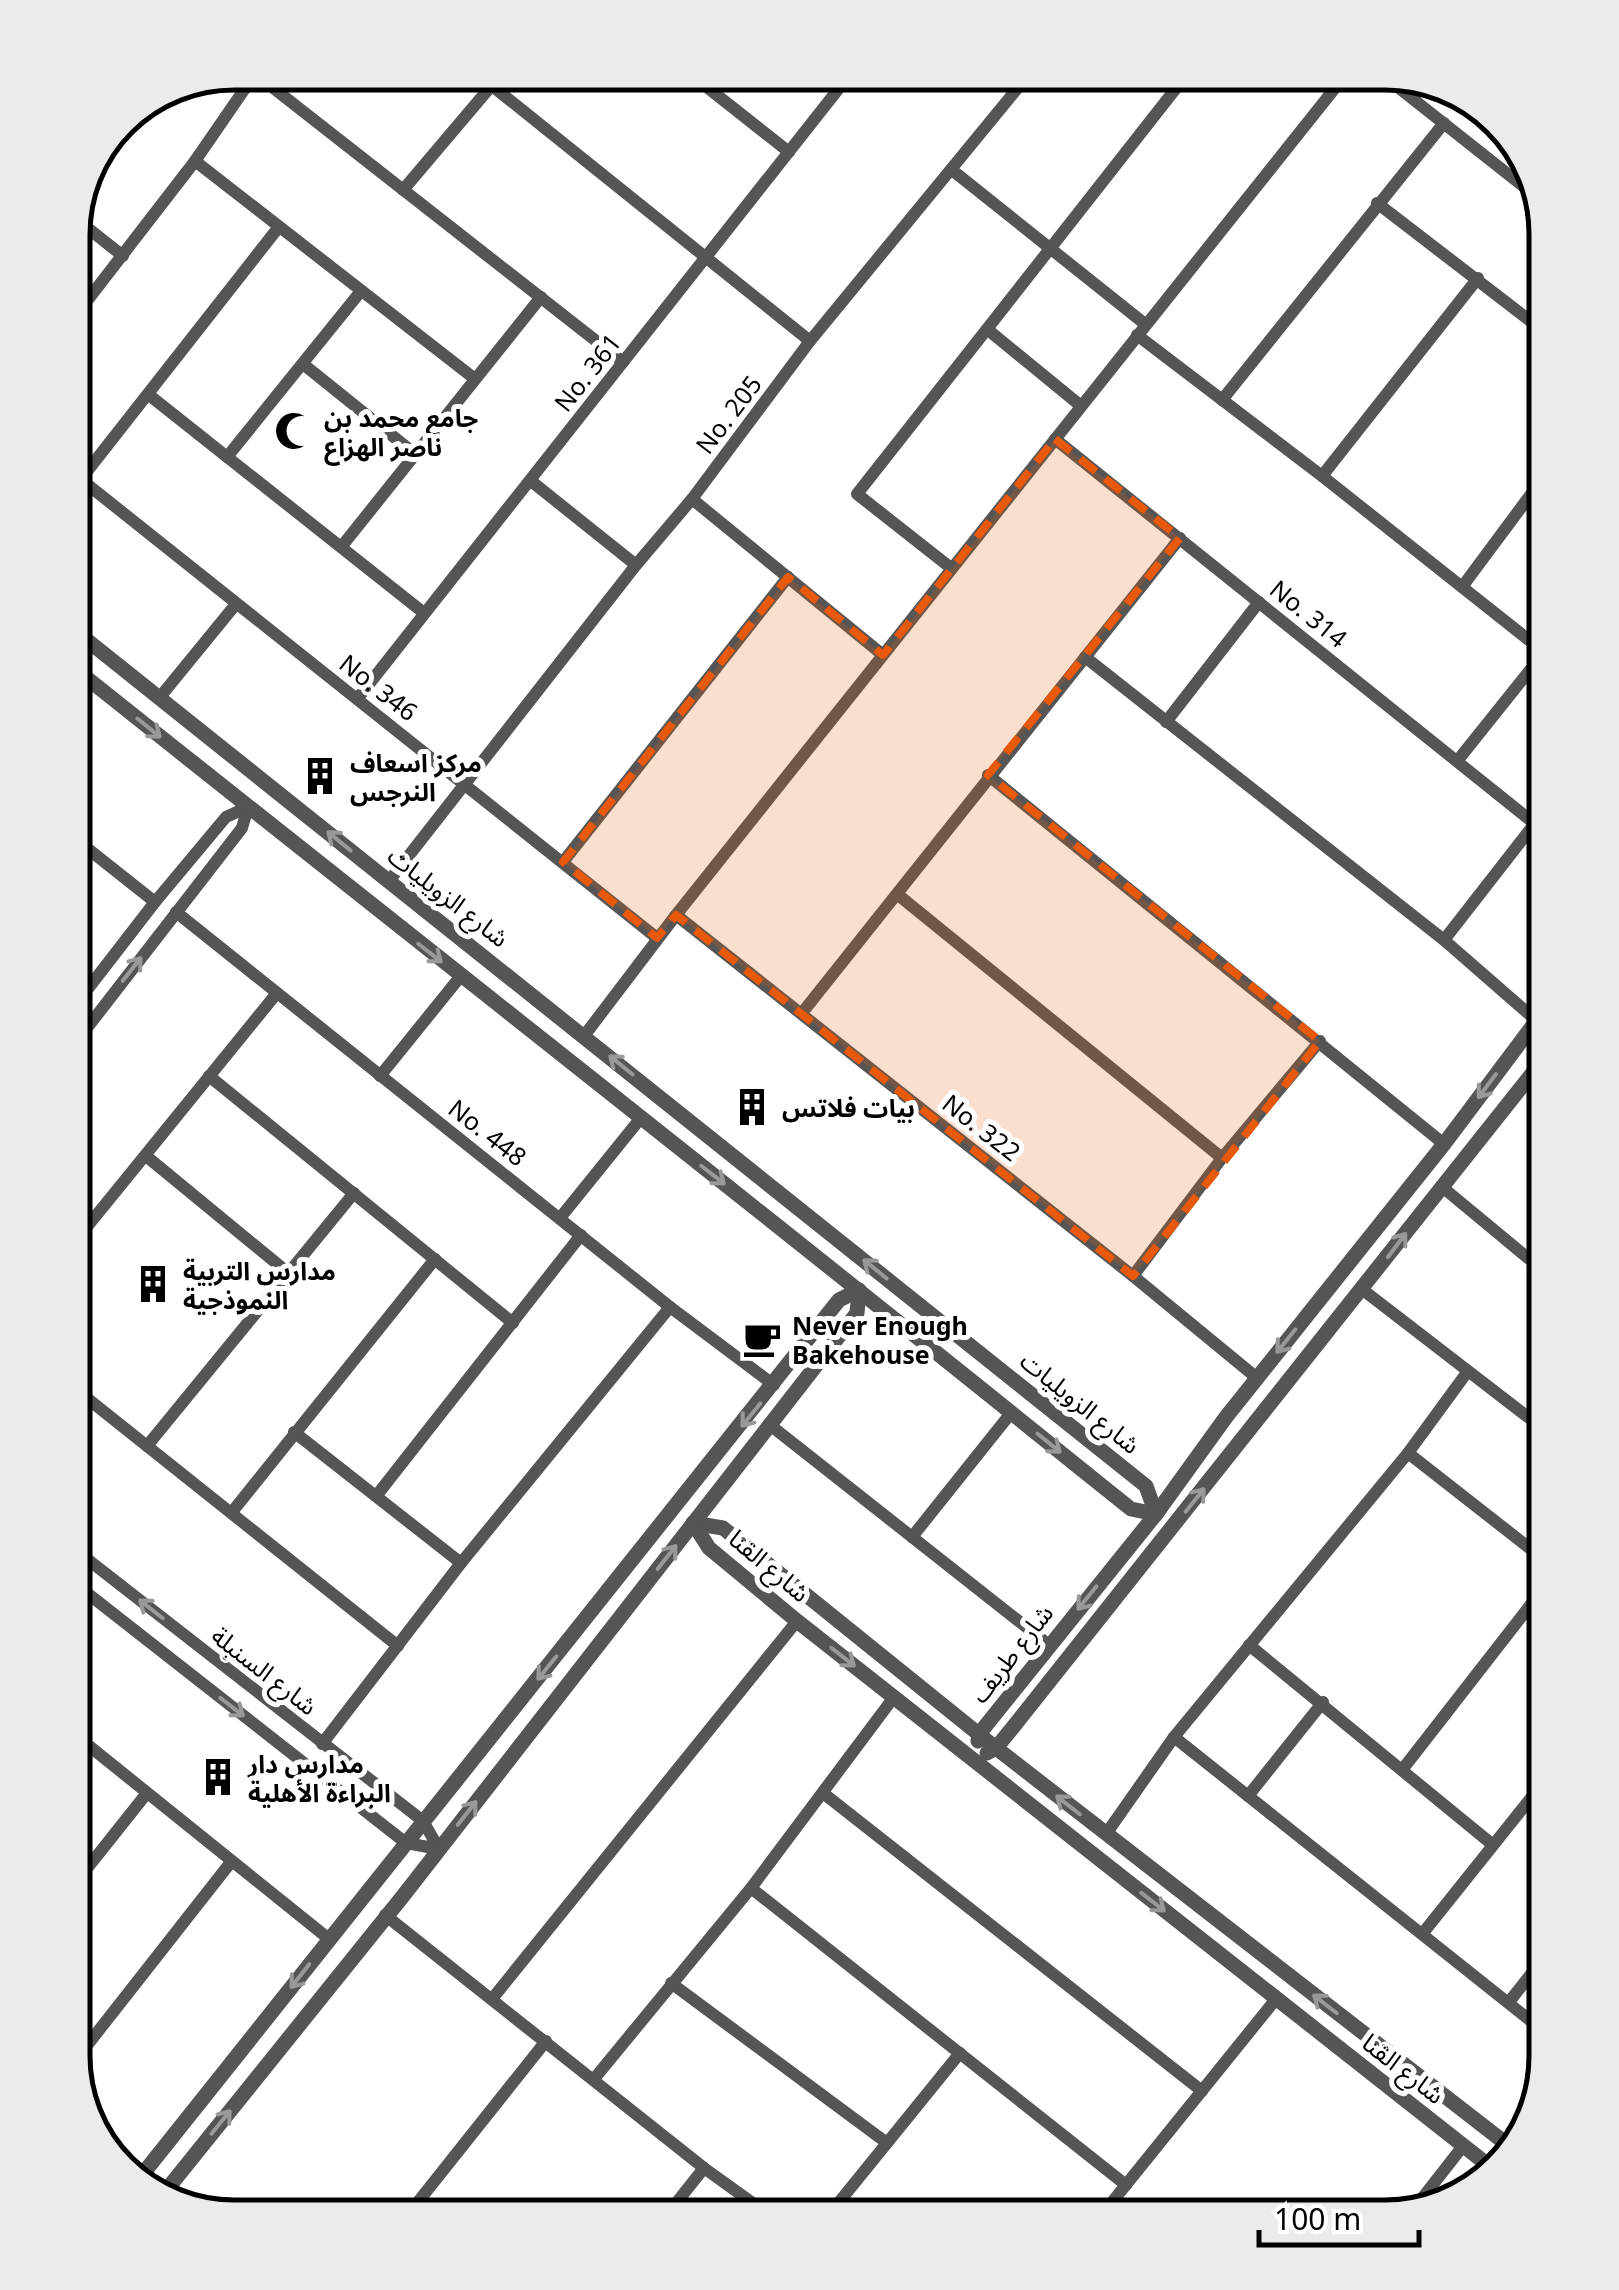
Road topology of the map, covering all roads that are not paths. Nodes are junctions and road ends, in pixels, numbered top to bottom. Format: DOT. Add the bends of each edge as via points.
graph roads {
  1 [pos="244,90"];
  2 [pos="277,90"];
  3 [pos="488,90"];
  4 [pos="498,90"];
  5 [pos="712,90"];
  6 [pos="838,90"];
  7 [pos="1016,90"];
  8 [pos="1175,90"];
  9 [pos="1333,90"];
  10 [pos="1404,91"];
  11 [pos="1444,123"];
  12 [pos="789,152"];
  13 [pos="196,161"];
  14 [pos="952,170"];
  15 [pos="1520,184"];
  16 [pos="404,190"];
  17 [pos="1377,203"];
  18 [pos="278,228"];
  19 [pos="90,229"];
  20 [pos="1050,247"];
  21 [pos="123,256"];
  22 [pos="706,257"];
  23 [pos="1478,278"];
  24 [pos="360,291"];
  25 [pos="541,297"];
  26 [pos="90,298"];
  27 [pos="1529,319"];
  28 [pos="987,328"];
  29 [pos="1141,330"];
  30 [pos="810,341"];
  31 [pos="623,362"];
  32 [pos="303,364"];
  33 [pos="474,380"];
  34 [pos="149,395"];
  35 [pos="1222,400"];
  36 [pos="1081,406"];
  37 [pos="1055,438"];
  38 [pos="416,454"];
  39 [pos="227,457"];
  40 [pos="90,461"];
  41 [pos="1322,476"];
  42 [pos="531,481"];
  43 [pos="90,486"];
  44 [pos="1529,497"];
  45 [pos="692,498"];
  46 [pos="1180,538"];
  47 [pos="342,546"];
  48 [pos="636,564"];
  49 [pos="951,568"];
  50 [pos="788,578"];
  51 [pos="1462,586"];
  52 [pos="1259,602"];
  53 [pos="236,604"];
  54 [pos="424,613"];
  55 [pos="1529,638"];
  56 [pos="90,641"];
  57 [pos="883,655"];
  58 [pos="1085,658"];
  59 [pos="1529,671"];
  60 [pos="90,681"];
  61 [pos="160,697"];
  62 [pos="358,698"];
  63 [pos="1166,722"];
  64 [pos="1458,760"];
  65 [pos="988,775"];
  66 [pos="464,784"];
  67 [pos="248,807"];
  68 [pos="1529,819"];
  69 [pos="1529,832"];
  70 [pos="90,852"];
  71 [pos="563,862"];
  72 [pos="389,881"];
  73 [pos="897,894"];
  74 [pos="154,902"];
  75 [pos="176,912"];
  76 [pos="676,915"];
  77 [pos="657,938"];
  78 [pos="1444,940"];
  79 [pos="460,977"];
  80 [pos="90,986"];
  81 [pos="277,992"];
  82 [pos="1529,1008"];
  83 [pos="802,1013"];
  84 [pos="90,1024"];
  85 [pos="584,1036"];
  86 [pos="1529,1037"];
  87 [pos="1320,1041"];
  88 [pos="209,1076"];
  89 [pos="380,1076"];
  90 [pos="1529,1077"];
  91 [pos="640,1119"];
  92 [pos="1444,1144"];
  93 [pos="146,1156"];
  94 [pos="1222,1158"];
  95 [pos="1442,1186"];
  96 [pos="354,1193"];
  97 [pos="560,1218"];
  98 [pos="90,1224"];
  99 [pos="581,1235"];
  100 [pos="1529,1253"];
  101 [pos="435,1259"];
  102 [pos="288,1272"];
  103 [pos="1133,1276"];
  104 [pos="859,1290"];
  105 [pos="1363,1290"];
  106 [pos="670,1308"];
  107 [pos="513,1322"];
  108 [pos="1468,1370"];
  109 [pos="1257,1378"];
  110 [pos="774,1386"];
  111 [pos="90,1401"];
  112 [pos="1011,1412"];
  113 [pos="1529,1418"];
  114 [pos="770,1424"];
  115 [pos="294,1432"];
  116 [pos="147,1446"];
  117 [pos="1408,1453"];
  118 [pos="377,1495"];
  119 [pos="232,1512"];
  120 [pos="1156,1514"];
  121 [pos="693,1523"];
  122 [pos="912,1537"];
  123 [pos="1529,1548"];
  124 [pos="90,1562"];
  125 [pos="461,1564"];
  126 [pos="90,1596"];
  127 [pos="1529,1608"];
  128 [pos="797,1621"];
  129 [pos="1049,1645"];
  130 [pos="1249,1645"];
  131 [pos="398,1646"];
  132 [pos="894,1697"];
  133 [pos="1322,1703"];
  134 [pos="979,1734"];
  135 [pos="1174,1737"];
  136 [pos="322,1744"];
  137 [pos="90,1747"];
  138 [pos="996,1748"];
  139 [pos="975,1760"];
  140 [pos="1402,1770"];
  141 [pos="147,1793"];
  142 [pos="823,1793"];
  143 [pos="1248,1796"];
  144 [pos="1529,1800"];
  145 [pos="423,1821"];
  146 [pos="1106,1834"];
  147 [pos="406,1843"];
  148 [pos="1493,1845"];
  149 [pos="439,1849"];
  150 [pos="232,1862"];
  151 [pos="90,1864"];
  152 [pos="751,1888"];
  153 [pos="386,1916"];
  154 [pos="1423,1933"];
  155 [pos="329,1939"];
  156 [pos="1529,1976"];
  157 [pos="671,1983"];
  158 [pos="1276,1999"];
  159 [pos="492,2000"];
  160 [pos="1509,2002"];
  161 [pos="1529,2019"];
  162 [pos="90,2042"];
  163 [pos="546,2042"];
  164 [pos="960,2053"];
  165 [pos="594,2080"];
  166 [pos="1202,2091"];
  167 [pos="1502,2140"];
  168 [pos="888,2143"];
  169 [pos="1463,2146"];
  170 [pos="1483,2161"];
  171 [pos="704,2168"];
  172 [pos="146,2170"];
  173 [pos="170,2185"];
  174 [pos="1126,2185"];
  175 [pos="1426,2194"];
  176 [pos="420,2200"];
  177 [pos="678,2200"];
  178 [pos="748,2200"];
  179 [pos="841,2200"];
  180 [pos="1114,2200"];
  1 -- 13 [label="street"];
  2 -- 16 [label="street"];
  3 -- 16 [label="street"];
  4 -- 22 [label="street"];
  5 -- 12 [label="street"];
  6 -- 12 [label="street, No. 361"];
  7 -- 14 [label="street, No. 205"];
  8 -- 20 [label="street"];
  9 -- 29 [label="street"];
  10 -- 11 [label="street"];
  11 -- 15 [label="street"];
  11 -- 17 [label="street"];
  12 -- 22 [label="street, No. 361"];
  13 -- 18 [label="street"];
  13 -- 21 [label="street"];
  14 -- 20 [label="street"];
  14 -- 30 [label="street, No. 205"];
  16 -- 25 [label="street"];
  17 -- 23 [label="street"];
  17 -- 35 [label="street"];
  18 -- 24 [label="street"];
  18 -- 34 [label="street"];
  19 -- 21 [label="street"];
  20 -- 28 [label="street"];
  20 -- 29 [label="street"];
  21 -- 26 [label="street"];
  22 -- 30 [label="street"];
  22 -- 31 [label="street, No. 361"];
  23 -- 27 [label="street"];
  23 -- 41 [label="street"];
  24 -- 32 [label="street"];
  24 -- 33 [label="street"];
  25 -- 31 [label="street"];
  25 -- 33 [label="street"];
  28 -- 36 [label="street"];
  28 -- 49 [label="street" via="857,494"];
  29 -- 35 [label="street"];
  29 -- 36 [label="street"];
  30 -- 45 [label="street, No. 205"];
  31 -- 42 [label="street, No. 361"];
  32 -- 38 [label="street"];
  32 -- 39 [label="street"];
  33 -- 38 [label="street"];
  34 -- 39 [label="street"];
  34 -- 40 [label="street"];
  35 -- 41 [label="street"];
  36 -- 37 [label="street"];
  37 -- 46 [label="street, No. 314"];
  37 -- 49 [label="street"];
  38 -- 47 [label="street"];
  39 -- 47 [label="street"];
  41 -- 51 [label="street"];
  42 -- 48 [label="street"];
  42 -- 54 [label="street, No. 361"];
  43 -- 53 [label="street, No. 346"];
  44 -- 51 [label="street"];
  45 -- 48 [label="street, No. 205"];
  45 -- 50 [label="street"];
  46 -- 52 [label="street, No. 314"];
  46 -- 58 [label="street"];
  47 -- 54 [label="street"];
  48 -- 66 [label="street, No. 205"];
  49 -- 57 [label="street"];
  50 -- 57 [label="street"];
  50 -- 71 [label="street"];
  51 -- 55 [label="street"];
  52 -- 63 [label="street"];
  52 -- 64 [label="street, No. 314"];
  53 -- 61 [label="street"];
  53 -- 62 [label="street, No. 346"];
  54 -- 62 [label="street, No. 361"];
  56 -- 61 [label="street, شارع الزويليات"];
  57 -- 76 [label="street"];
  58 -- 63 [label="street"];
  58 -- 65 [label="street"];
  59 -- 64 [label="street"];
  60 -- 67 [label="street, شارع الزويليات, one-way"];
  72 -- 61 [label="street, شارع الزويليات, one-way"];
  62 -- 66 [label="street, No. 346"];
  63 -- 78 [label="street"];
  64 -- 68 [label="street, No. 314"];
  65 -- 73 [label="street"];
  65 -- 87 [label="street"];
  66 -- 71 [label="street, No. 346"];
  66 -- 72 [label="street, No. 205"];
  67 -- 74 [label="street" via="226,817"];
  67 -- 75 [label="street" via="242,828"];
  67 -- 79 [label="street, شارع الزويليات, one-way"];
  69 -- 78 [label="street"];
  70 -- 74 [label="street"];
  71 -- 77 [label="street, No. 346"];
  72 -- 85 [label="street, شارع الزويليات"];
  73 -- 83 [label="street"];
  73 -- 94 [label="street"];
  74 -- 80 [label="street"];
  75 -- 81 [label="street, No. 448"];
  84 -- 75 [label="street, one-way"];
  76 -- 77 [label="street"];
  76 -- 83 [label="street, No. 322"];
  77 -- 85 [label="street"];
  78 -- 82 [label="street"];
  79 -- 89 [label="street"];
  79 -- 91 [label="street, شارع الزويليات"];
  81 -- 88 [label="street"];
  81 -- 89 [label="street, No. 448"];
  83 -- 103 [label="street, No. 322"];
  120 -- 85 [label="street, شارع الزويليات, one-way" via="1146,1486"];
  86 -- 92 [label="street, شارع طريف, one-way"];
  87 -- 92 [label="street"];
  87 -- 94 [label="street"];
  88 -- 93 [label="street"];
  88 -- 96 [label="street"];
  89 -- 97 [label="street, No. 448"];
  90 -- 95 [label="street, شارع طريف"];
  91 -- 97 [label="street"];
  91 -- 104 [label="street, شارع الزويليات, one-way"];
  92 -- 109 [label="street, شارع طريف, one-way"];
  93 -- 98 [label="street"];
  93 -- 102 [label="street"];
  94 -- 103 [label="street"];
  95 -- 100 [label="street"];
  105 -- 95 [label="street, شارع طريف, one-way"];
  96 -- 101 [label="street"];
  96 -- 102 [label="street"];
  97 -- 99 [label="street, No. 448"];
  99 -- 106 [label="street, No. 448"];
  99 -- 107 [label="street"];
  101 -- 107 [label="street"];
  101 -- 115 [label="street"];
  102 -- 116 [label="street"];
  103 -- 109 [label="street, No. 322"];
  104 -- 110 [label="street" via="839,1300"];
  104 -- 112 [label="street, شارع الزويليات"];
  104 -- 114 [label="street" via="857,1314"];
  105 -- 108 [label="street"];
  138 -- 105 [label="street, شارع طريف, one-way"];
  106 -- 110 [label="street, No. 448"];
  106 -- 125 [label="street"];
  107 -- 118 [label="street"];
  108 -- 113 [label="street"];
  108 -- 117 [label="street"];
  109 -- 120 [label="street, شارع طريف"];
  110 -- 145 [label="street, one-way"];
  111 -- 116 [label="street"];
  112 -- 120 [label="street, شارع الزويليات, one-way" via="1131,1509"];
  112 -- 122 [label="street"];
  114 -- 121 [label="street"];
  114 -- 122 [label="street"];
  115 -- 118 [label="street"];
  115 -- 119 [label="street"];
  116 -- 119 [label="street"];
  117 -- 123 [label="street"];
  117 -- 130 [label="street"];
  118 -- 125 [label="street"];
  119 -- 131 [label="street"];
  120 -- 129 [label="street, شارع طريف, one-way"];
  121 -- 128 [label="street, شارع القنا" via="709,1548"];
  121 -- 134 [label="street, شارع القنا" via="723,1528"];
  149 -- 121 [label="street, one-way"];
  122 -- 129 [label="street"];
  136 -- 124 [label="street, شارع السنبلة, one-way"];
  125 -- 131 [label="street"];
  126 -- 147 [label="street, شارع السنبلة, one-way"];
  127 -- 140 [label="street"];
  128 -- 132 [label="street, شارع القنا, one-way"];
  128 -- 159 [label="street"];
  129 -- 134 [label="street, شارع طريف"];
  130 -- 133 [label="street"];
  130 -- 135 [label="street"];
  131 -- 136 [label="street"];
  132 -- 139 [label="street, شارع القنا"];
  132 -- 142 [label="street"];
  133 -- 140 [label="street"];
  133 -- 143 [label="street"];
  134 -- 138 [label="street, شارع القنا"];
  134 -- 139 [label="street, شارع طريف"];
  135 -- 143 [label="street"];
  135 -- 146 [label="street"];
  136 -- 145 [label="street, شارع السنبلة"];
  137 -- 141 [label="street"];
  138 -- 139 [label="street, شارع طريف"];
  146 -- 138 [label="street, شارع القنا, one-way"];
  139 -- 158 [label="street, شارع القنا, one-way"];
  140 -- 148 [label="street"];
  141 -- 150 [label="street"];
  141 -- 151 [label="street"];
  142 -- 152 [label="street"];
  142 -- 166 [label="street"];
  143 -- 154 [label="street"];
  144 -- 148 [label="street"];
  145 -- 147 [label="street"];
  145 -- 149 [label="street, شارع السنبلة"];
  167 -- 146 [label="street, شارع القنا, one-way"];
  147 -- 149 [label="street, شارع السنبلة"];
  147 -- 155 [label="street"];
  148 -- 154 [label="street"];
  149 -- 153 [label="street"];
  150 -- 155 [label="street"];
  150 -- 162 [label="street"];
  152 -- 157 [label="street"];
  152 -- 164 [label="street"];
  153 -- 159 [label="street"];
  173 -- 153 [label="street, one-way"];
  154 -- 160 [label="street"];
  155 -- 172 [label="street, one-way"];
  156 -- 160 [label="street"];
  157 -- 165 [label="street"];
  157 -- 168 [label="street"];
  158 -- 166 [label="street"];
  158 -- 169 [label="street, شارع القنا"];
  159 -- 163 [label="street"];
  160 -- 161 [label="street"];
  163 -- 165 [label="street"];
  163 -- 176 [label="street"];
  164 -- 168 [label="street"];
  164 -- 174 [label="street"];
  165 -- 171 [label="street"];
  166 -- 174 [label="street"];
  168 -- 179 [label="street"];
  169 -- 170 [label="street, شارع القنا"];
  169 -- 175 [label="street"];
  171 -- 177 [label="street"];
  171 -- 178 [label="street"];
  174 -- 180 [label="street"];
}
